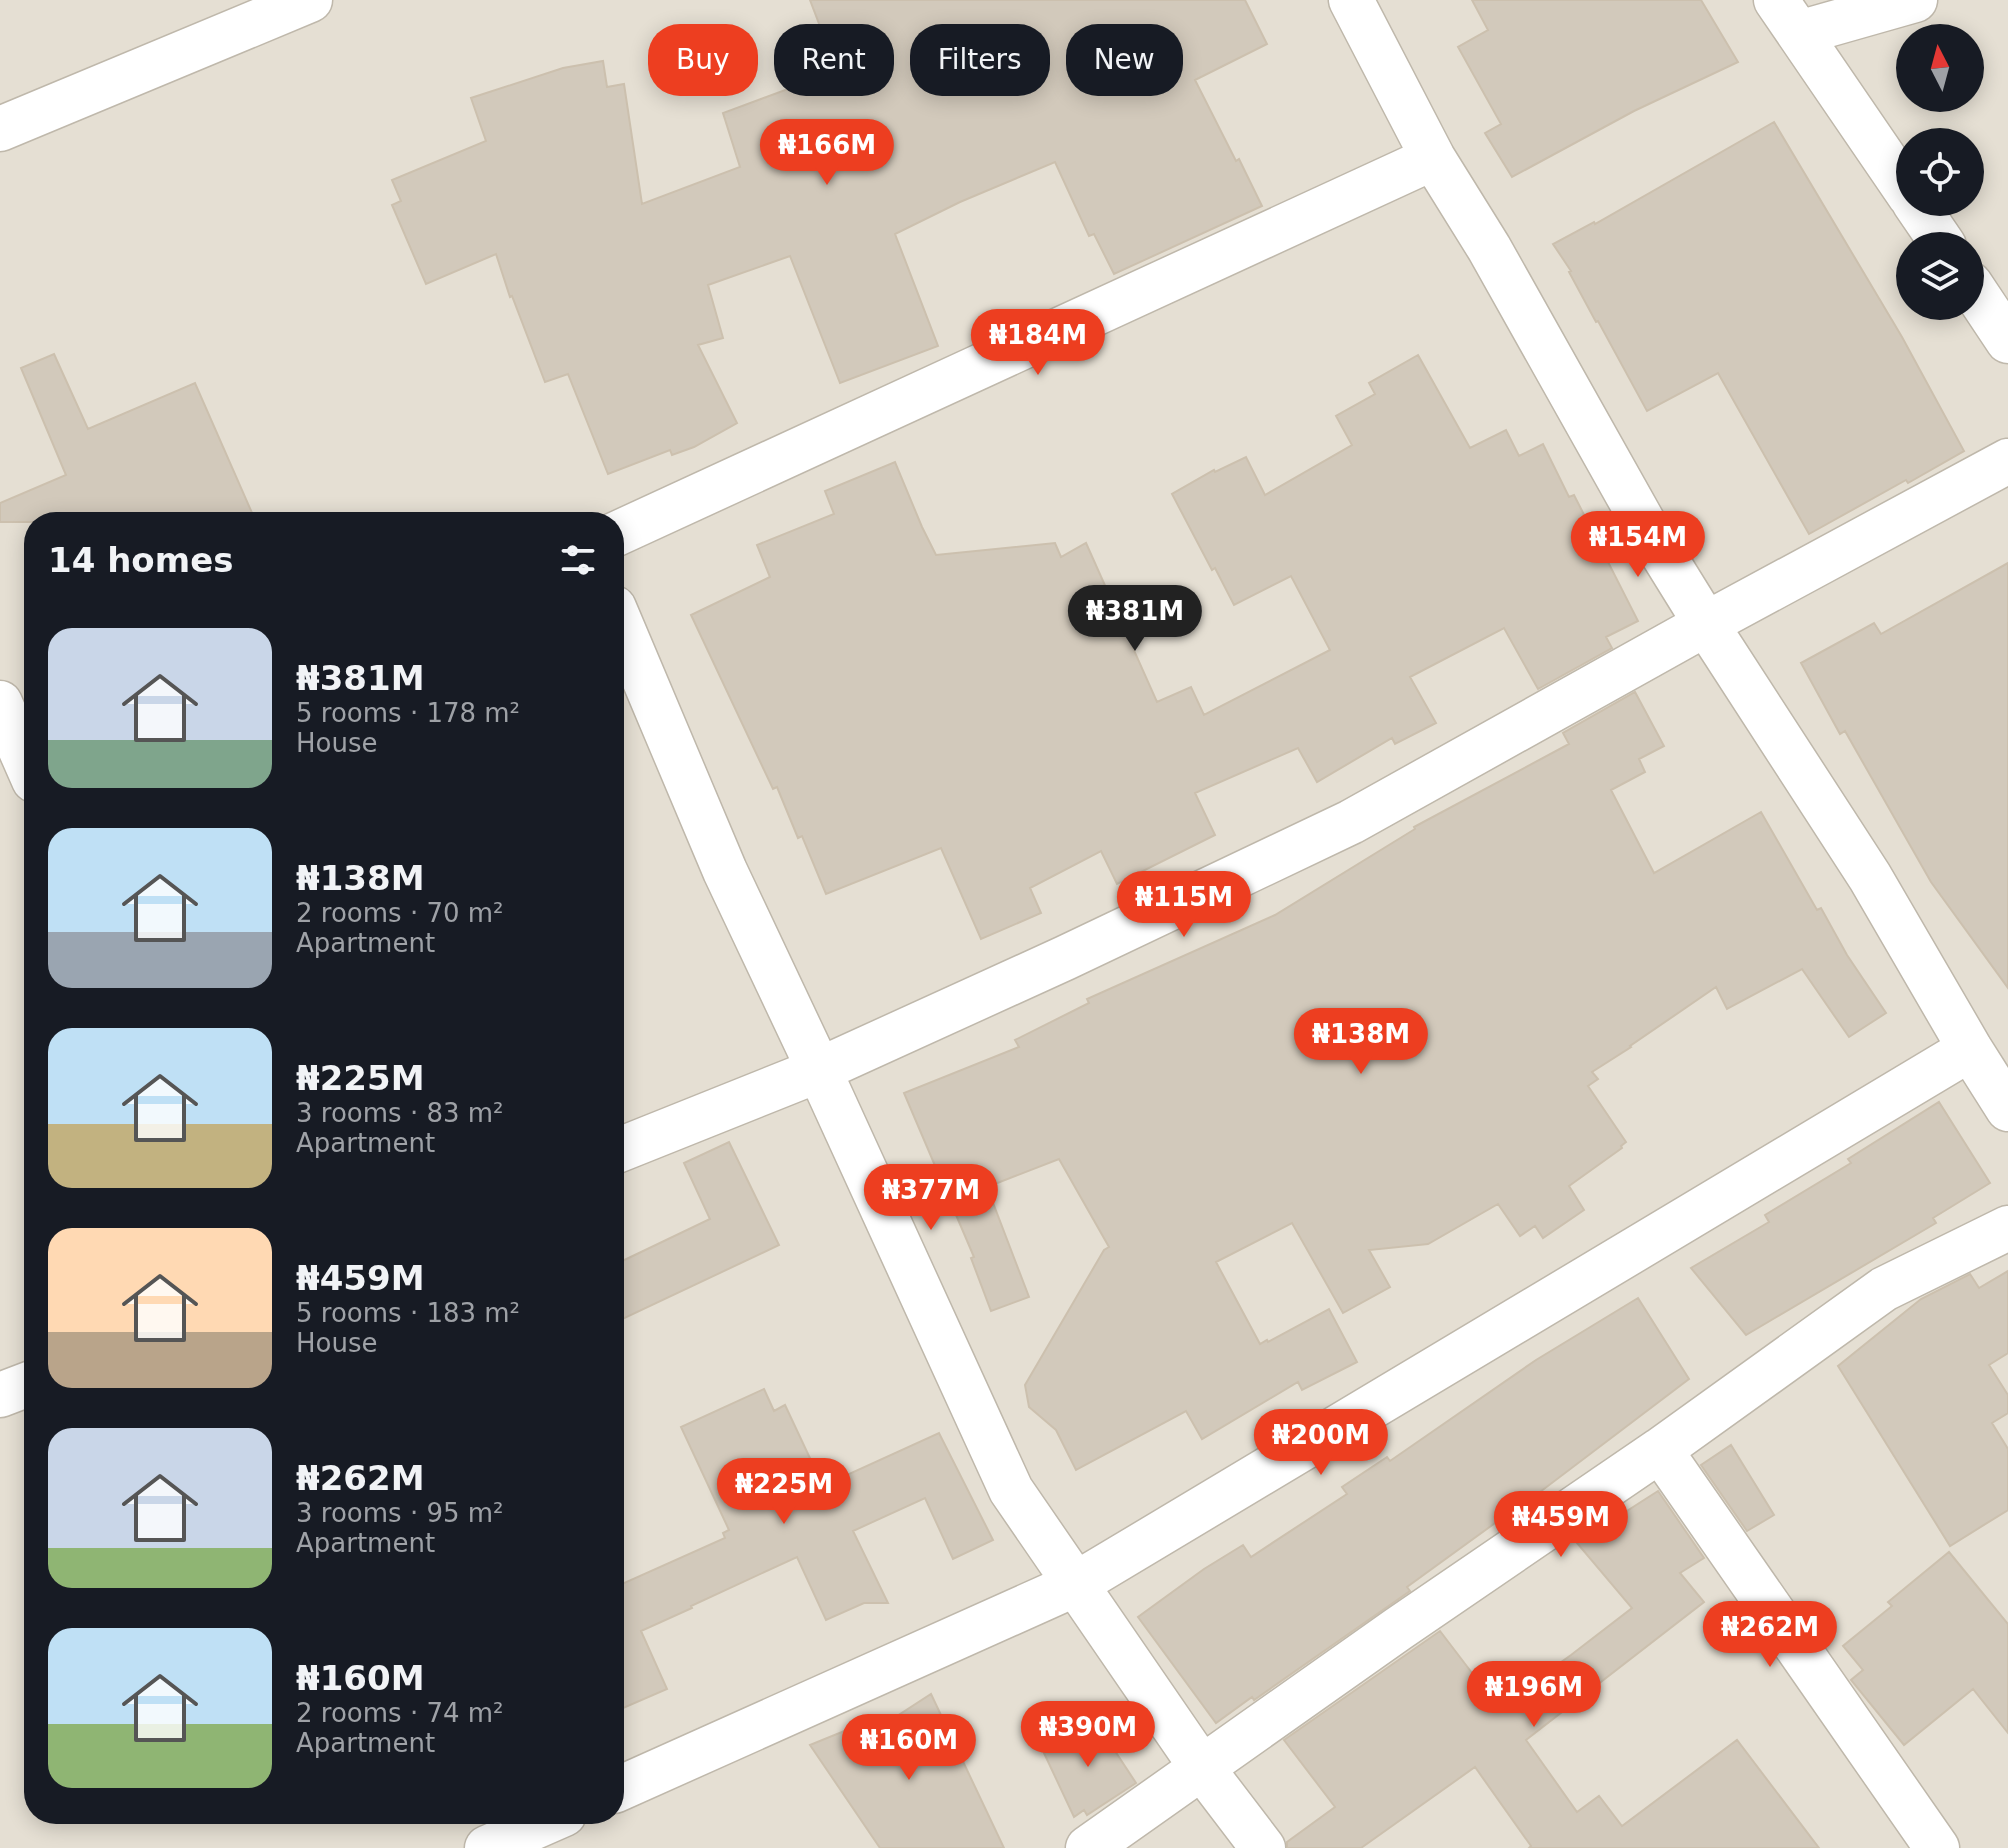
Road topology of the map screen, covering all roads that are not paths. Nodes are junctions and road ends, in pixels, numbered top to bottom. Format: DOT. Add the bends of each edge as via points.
graph roads {
  1 [pos="310,0"];
  2 [pos="1351,0"];
  3 [pos="1915,0"];
  4 [pos="1787,17"];
  5 [pos="0,129"];
  6 [pos="1433,158"];
  7 [pos="1896,176"];
  8 [pos="1984,305"];
  9 [pos="2008,341"];
  10 [pos="2008,461"];
  11 [pos="624,530"];
  12 [pos="1706,624"];
  13 [pos="624,632"];
  14 [pos="12,732"];
  15 [pos="24,758"];
  16 [pos="1970,1049"];
  17 [pos="819,1070"];
  18 [pos="2008,1109"];
  19 [pos="624,1148"];
  20 [pos="2008,1228"];
  21 [pos="24,1386"];
  22 [pos="0,1395"];
  23 [pos="1660,1450"];
  24 [pos="1076,1584"];
  25 [pos="1202,1768"];
  26 [pos="624,1787"];
  27 [pos="544,1826"];
  28 [pos="487,1848"];
  29 [pos="1088,1848"];
  30 [pos="1263,1848"];
  31 [pos="1937,1848"];
  1 -- 5 [label="street"];
  2 -- 6 [label="street"];
  3 -- 4 [label="street"];
  4 -- 7 [label="street"];
  6 -- 11 [label="street"];
  6 -- 12 [label="street"];
  8 -- 9 [label="street"];
  10 -- 12 [label="street"];
  12 -- 16 [label="street" via="1870,877"];
  12 -- 17 [label="street" via="1351,822"];
  13 -- 17 [label="street" via="725,871"];
  14 -- 15 [label="street"];
  16 -- 18 [label="street"];
  16 -- 24 [label="street"];
  17 -- 19 [label="street"];
  17 -- 24 [label="street" via="1011,1490"];
  20 -- 23 [label="street" via="1884,1289"];
  21 -- 22 [label="street"];
  23 -- 25 [label="street"];
  23 -- 31 [label="street"];
  24 -- 25 [label="street"];
  24 -- 26 [label="street"];
  25 -- 29 [label="street"];
  25 -- 30 [label="street"];
  27 -- 28 [label="street"];
}
